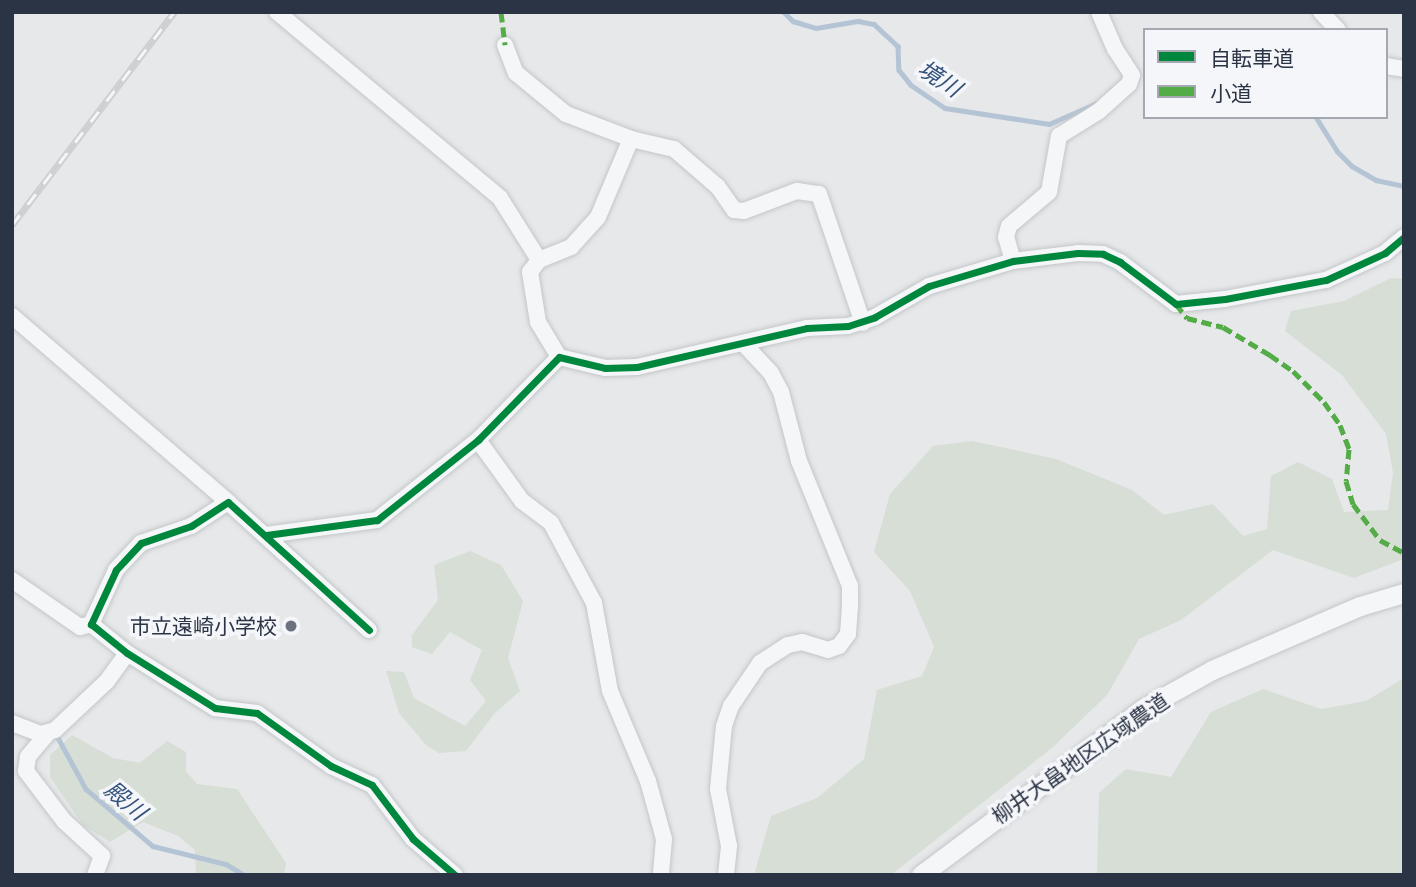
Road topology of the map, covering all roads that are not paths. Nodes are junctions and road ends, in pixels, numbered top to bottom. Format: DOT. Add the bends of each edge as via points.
graph roads {
  1 [pos="277,12"];
  2 [pos="1099,12"];
  3 [pos="1321,12"];
  4 [pos="1336,28"];
  5 [pos="505,45"];
  6 [pos="631,139"];
  7 [pos="1404,237"];
  8 [pos="539,260"];
  9 [pos="1013,261"];
  10 [pos="12,316"];
  11 [pos="863,323"];
  12 [pos="745,345"];
  13 [pos="559,357"];
  14 [pos="478,440"];
  15 [pos="228,502"];
  16 [pos="266,535"];
  17 [pos="12,580"];
  18 [pos="1404,593"];
  19 [pos="92,624"];
  20 [pos="369,630"];
  21 [pos="127,653"];
  22 [pos="12,723"];
  23 [pos="47,734"];
  24 [pos="95,875"];
  25 [pos="455,875"];
  26 [pos="661,875"];
  27 [pos="726,875"];
  28 [pos="921,875"];
  1 -- 8 [label="street" via="500,198"];
  2 -- 9 [label="street" via="1132,75 1129,84 1099,111 1059,136 1049,192 1009,226 1006,237"];
  3 -- 4 [label="street"];
  5 -- 6 [label="street" via="516,73 557,108 583,124"];
  6 -- 8 [label="street" via="598,217 570,247"];
  6 -- 11 [label="street" via="674,149 718,187 734,210 744,211 797,191 819,194"];
  7 -- 9 [label="street" via="1385,253 1326,280 1190,303 1166,300 1121,262 1103,254"];
  8 -- 13 [label="street" via="530,272 530,285 538,321"];
  9 -- 11 [label="street" via="929,286"];
  10 -- 15 [label="street"];
  11 -- 12 [label="street" via="807,328"];
  12 -- 13 [label="street" via="637,367 605,368"];
  12 -- 27 [label="street" via="771,373 780,392 799,461 850,586 850,606 848,634 839,646 828,650 802,642 788,645 760,663 731,706 724,726 718,789 729,846"];
  13 -- 14 [label="street"];
  14 -- 16 [label="street" via="377,520"];
  14 -- 26 [label="street" via="522,501 551,523 594,603 610,691 648,781 664,839"];
  15 -- 16 [label="street"];
  15 -- 19 [label="street" via="214,514 133,550 116,570"];
  16 -- 20 [label="street"];
  17 -- 19 [label="street" via="80,626"];
  18 -- 28 [label="street, 柳井大畠地区広域農道" via="1360,606 1212,670 1144,708"];
  19 -- 21 [label="street"];
  21 -- 23 [label="street" via="83,705"];
  21 -- 25 [label="street" via="215,708 257,713 331,766 372,785 413,839"];
  22 -- 23 [label="street"];
  23 -- 24 [label="street" via="28,757 26,771 64,821 102,856"];
}
